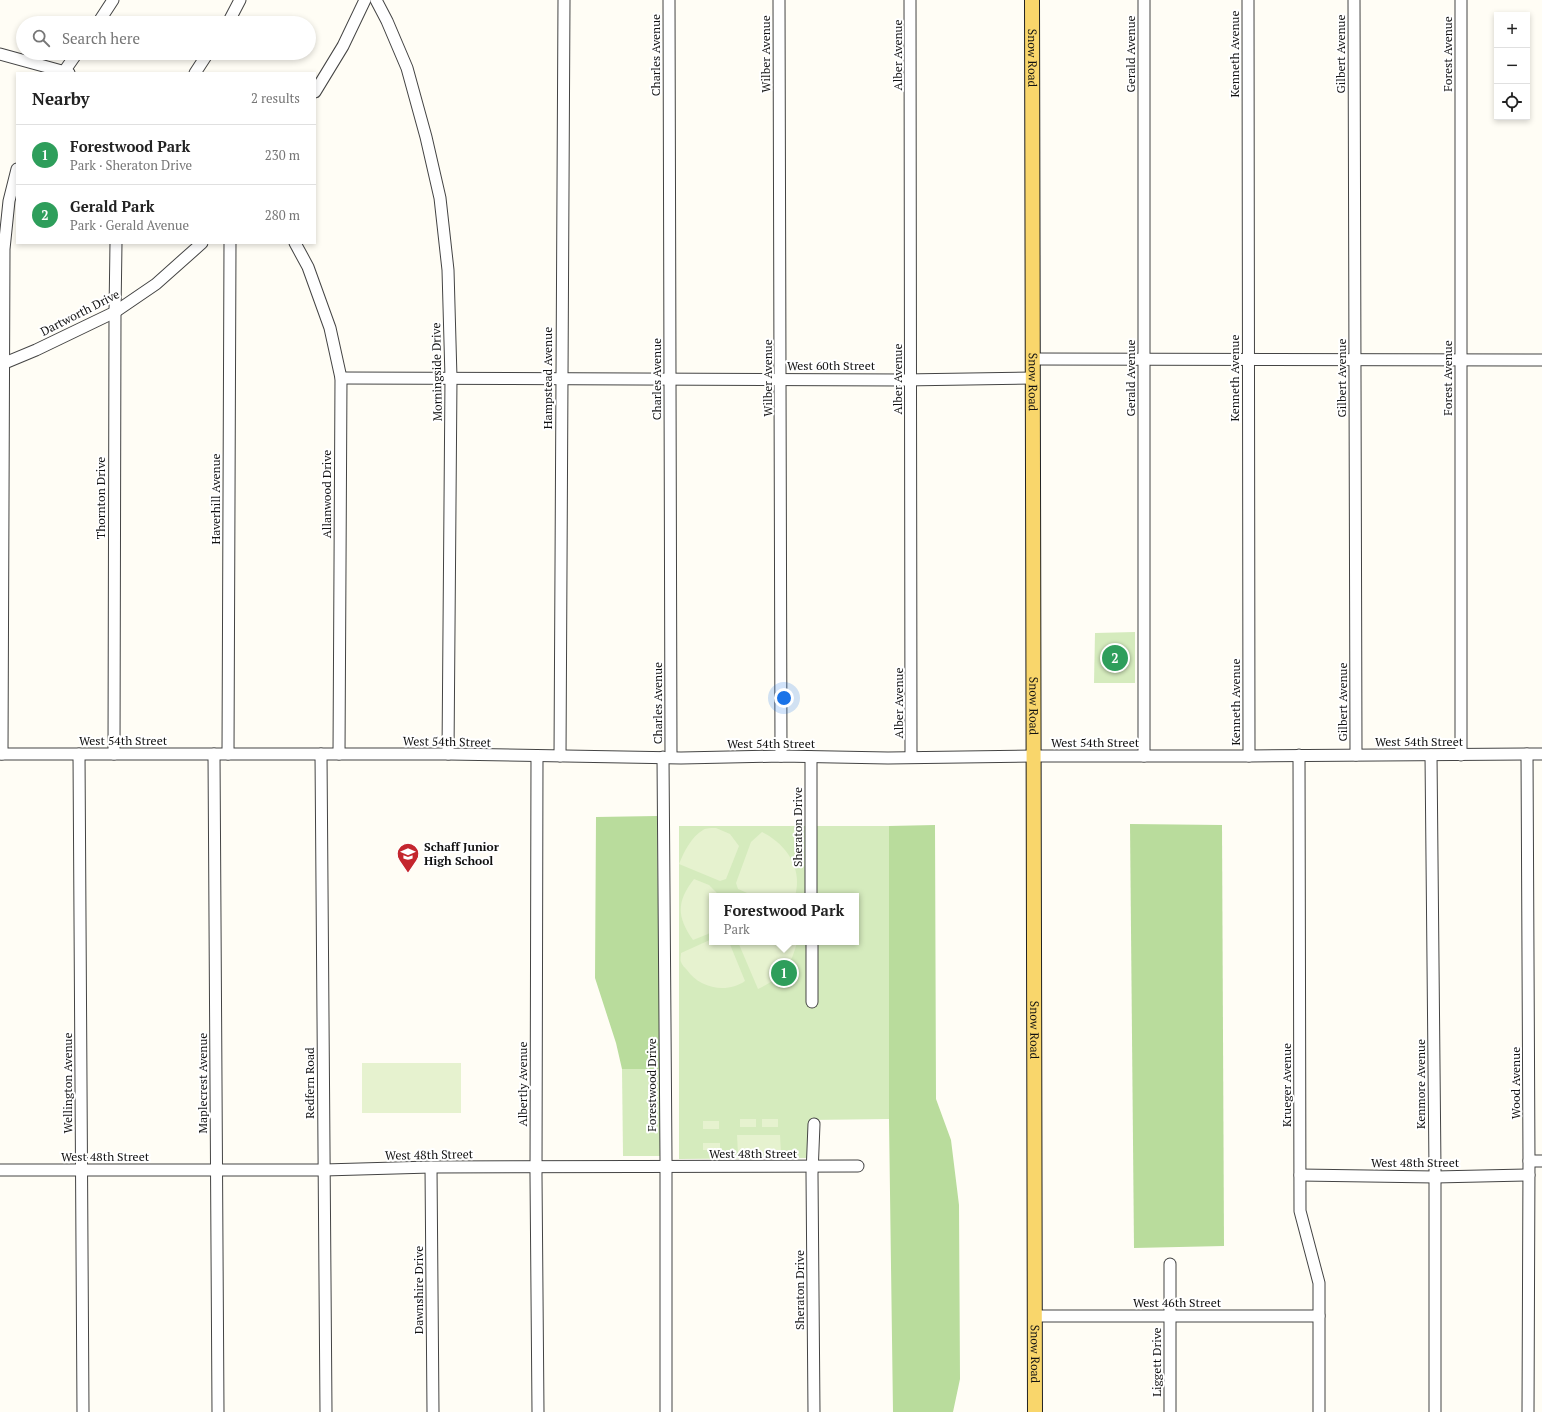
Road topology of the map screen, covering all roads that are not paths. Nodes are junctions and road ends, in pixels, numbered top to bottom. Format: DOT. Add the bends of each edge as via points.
graph roads {
  1 [pos="113,0"];
  2 [pos="240,0"];
  3 [pos="365,0"];
  4 [pos="376,0"];
  5 [pos="564,0"];
  6 [pos="669,0"];
  7 [pos="779,0"];
  8 [pos="910,0"];
  9 [pos="1032,0"];
  10 [pos="1144,0"];
  11 [pos="1248,0"];
  12 [pos="1354,0"];
  13 [pos="1461,0"];
  14 [pos="103,16"];
  15 [pos="232,16"];
  16 [pos="0,54"];
  17 [pos="16,58"];
  18 [pos="22,60"];
  19 [pos="73,60"];
  20 [pos="203,60"];
  21 [pos="66,72"];
  22 [pos="196,72"];
  23 [pos="316,90"];
  24 [pos="16,173"];
  25 [pos="116,244"];
  26 [pos="201,244"];
  27 [pos="230,244"];
  28 [pos="296,244"];
  29 [pos="114,312"];
  30 [pos="1144,358"];
  31 [pos="1033,359"];
  32 [pos="1248,360"];
  33 [pos="1355,360"];
  34 [pos="1461,360"];
  35 [pos="1542,360"];
  36 [pos="2,364"];
  37 [pos="341,378"];
  38 [pos="451,378"];
  39 [pos="561,378"];
  40 [pos="1033,378"];
  41 [pos="670,379"];
  42 [pos="781,379"];
  43 [pos="911,379"];
  44 [pos="1,754"];
  45 [pos="79,754"];
  46 [pos="114,754"];
  47 [pos="214,754"];
  48 [pos="228,754"];
  49 [pos="321,754"];
  50 [pos="339,754"];
  51 [pos="448,754"];
  52 [pos="1527,754"];
  53 [pos="1542,754"];
  54 [pos="1299,755"];
  55 [pos="1356,755"];
  56 [pos="1431,755"];
  57 [pos="1461,755"];
  58 [pos="536,756"];
  59 [pos="560,756"];
  60 [pos="781,756"];
  61 [pos="1034,756"];
  62 [pos="1144,756"];
  63 [pos="1249,756"];
  64 [pos="667,757"];
  65 [pos="811,757"];
  66 [pos="911,757"];
  67 [pos="812,893"];
  68 [pos="812,945"];
  69 [pos="812,1002"];
  70 [pos="814,1124"];
  71 [pos="1529,1161"];
  72 [pos="1542,1161"];
  73 [pos="858,1166"];
  74 [pos="432,1167"];
  75 [pos="536,1167"];
  76 [pos="666,1167"];
  77 [pos="812,1167"];
  78 [pos="0,1170"];
  79 [pos="81,1170"];
  80 [pos="216,1170"];
  81 [pos="324,1170"];
  82 [pos="1300,1175"];
  83 [pos="1529,1175"];
  84 [pos="1435,1177"];
  85 [pos="1170,1264"];
  86 [pos="1035,1316"];
  87 [pos="1170,1316"];
  88 [pos="1319,1316"];
  89 [pos="83,1412"];
  90 [pos="218,1412"];
  91 [pos="326,1412"];
  92 [pos="433,1412"];
  93 [pos="538,1412"];
  94 [pos="666,1412"];
  95 [pos="814,1412"];
  96 [pos="1035,1412"];
  97 [pos="1170,1412"];
  98 [pos="1319,1412"];
  99 [pos="1435,1412"];
  100 [pos="1528,1412"];
  1 -- 14 [label="street"];
  2 -- 15 [label="street"];
  3 -- 23 [label="street" via="343,46"];
  4 -- 38 [label="street, Morningside Drive" via="388,21 407,68 440,198 448,270"];
  5 -- 39 [label="street, Hampstead Avenue"];
  6 -- 41 [label="street, Charles Avenue"];
  7 -- 42 [label="street, Wilber Avenue"];
  8 -- 43 [label="street, Alber Avenue"];
  9 -- 31 [label="main road, Snow Road"];
  10 -- 30 [label="street, Gerald Avenue"];
  11 -- 32 [label="street, Kenneth Avenue"];
  12 -- 33 [label="street, Gilbert Avenue"];
  13 -- 34 [label="street, Forest Avenue"];
  16 -- 17 [label="street"];
  18 -- 21 [label="street"];
  19 -- 21 [label="street"];
  20 -- 22 [label="street"];
  24 -- 36 [label="street" via="9,201 4,249"];
  25 -- 29 [label="street, Thornton Drive"];
  26 -- 29 [label="street, Dartworth Drive" via="156,284"];
  27 -- 48 [label="street, Haverhill Avenue"];
  28 -- 37 [label="street, Allanwood Drive" via="308,267 330,328"];
  29 -- 36 [label="street, Dartworth Drive"];
  29 -- 46 [label="street, Thornton Drive"];
  30 -- 31 [label="street"];
  30 -- 32 [label="street"];
  30 -- 62 [label="street, Gerald Avenue"];
  31 -- 40 [label="main road, Snow Road"];
  32 -- 33 [label="street"];
  32 -- 63 [label="street, Kenneth Avenue"];
  33 -- 34 [label="street"];
  33 -- 55 [label="street, Gilbert Avenue"];
  34 -- 35 [label="street"];
  34 -- 57 [label="street, Forest Avenue"];
  36 -- 44 [label="street"];
  37 -- 38 [label="street, West 60th Street"];
  37 -- 50 [label="street, Allanwood Drive"];
  38 -- 39 [label="street, West 60th Street"];
  38 -- 51 [label="street, Morningside Drive"];
  39 -- 41 [label="street, West 60th Street"];
  39 -- 59 [label="street, Hampstead Avenue"];
  40 -- 43 [label="street, West 60th Street"];
  40 -- 61 [label="main road, Snow Road"];
  41 -- 42 [label="street, West 60th Street"];
  41 -- 64 [label="street, Charles Avenue"];
  42 -- 43 [label="street, West 60th Street"];
  42 -- 60 [label="street, Wilber Avenue"];
  43 -- 66 [label="street, Alber Avenue"];
  44 -- 45 [label="street, West 54th Street"];
  45 -- 46 [label="street, West 54th Street"];
  45 -- 79 [label="street, Wellington Avenue"];
  46 -- 47 [label="street, West 54th Street"];
  47 -- 48 [label="street, West 54th Street"];
  47 -- 80 [label="street, Maplecrest Avenue"];
  48 -- 49 [label="street, West 54th Street"];
  49 -- 50 [label="street, West 54th Street"];
  49 -- 81 [label="street, Redfern Road"];
  50 -- 51 [label="street, West 54th Street"];
  51 -- 58 [label="street, West 54th Street"];
  52 -- 53 [label="street, West 54th Street"];
  52 -- 57 [label="street, West 54th Street"];
  52 -- 71 [label="street, Wood Avenue"];
  54 -- 55 [label="street, West 54th Street"];
  54 -- 63 [label="street, West 54th Street"];
  54 -- 82 [label="street, Krueger Avenue"];
  55 -- 56 [label="street, West 54th Street"];
  56 -- 57 [label="street, West 54th Street"];
  56 -- 84 [label="street, Kenmore Avenue"];
  58 -- 59 [label="street, West 54th Street"];
  58 -- 75 [label="street, Albertly Avenue"];
  59 -- 64 [label="street, West 54th Street"];
  60 -- 64 [label="street, West 54th Street"];
  60 -- 65 [label="street, West 54th Street"];
  61 -- 62 [label="street, West 54th Street"];
  61 -- 66 [label="street, West 54th Street"];
  61 -- 86 [label="main road, Snow Road"];
  62 -- 63 [label="street, West 54th Street"];
  64 -- 76 [label="street, Forestwood Drive"];
  65 -- 66 [label="street, West 54th Street"];
  65 -- 67 [label="street, Sheraton Drive"];
  68 -- 69 [label="street"];
  70 -- 77 [label="street, Sheraton Drive"];
  71 -- 72 [label="street"];
  71 -- 83 [label="street, Wood Avenue"];
  73 -- 77 [label="street, West 48th Street"];
  74 -- 75 [label="street, West 48th Street"];
  74 -- 81 [label="street, West 48th Street"];
  74 -- 92 [label="street, Dawnshire Drive"];
  75 -- 76 [label="street, West 48th Street"];
  75 -- 93 [label="street, Albertly Avenue"];
  76 -- 77 [label="street, West 48th Street"];
  76 -- 94 [label="street, Forestwood Drive"];
  77 -- 95 [label="street, Sheraton Drive"];
  78 -- 79 [label="street, West 48th Street"];
  79 -- 80 [label="street, West 48th Street"];
  79 -- 89 [label="street, Wellington Avenue"];
  80 -- 81 [label="street, West 48th Street"];
  80 -- 90 [label="street, Maplecrest Avenue"];
  81 -- 91 [label="street, Redfern Road"];
  82 -- 84 [label="street, West 48th Street"];
  82 -- 88 [label="street, Krueger Avenue" via="1300,1211 1319,1283"];
  83 -- 84 [label="street, West 48th Street"];
  83 -- 100 [label="street, Wood Avenue"];
  84 -- 99 [label="street, Kenmore Avenue"];
  85 -- 87 [label="street, Liggett Drive"];
  86 -- 87 [label="street, West 46th Street"];
  86 -- 96 [label="main road, Snow Road"];
  87 -- 88 [label="street, West 46th Street"];
  87 -- 97 [label="street, Liggett Drive"];
  88 -- 98 [label="street, Krueger Avenue"];
}
